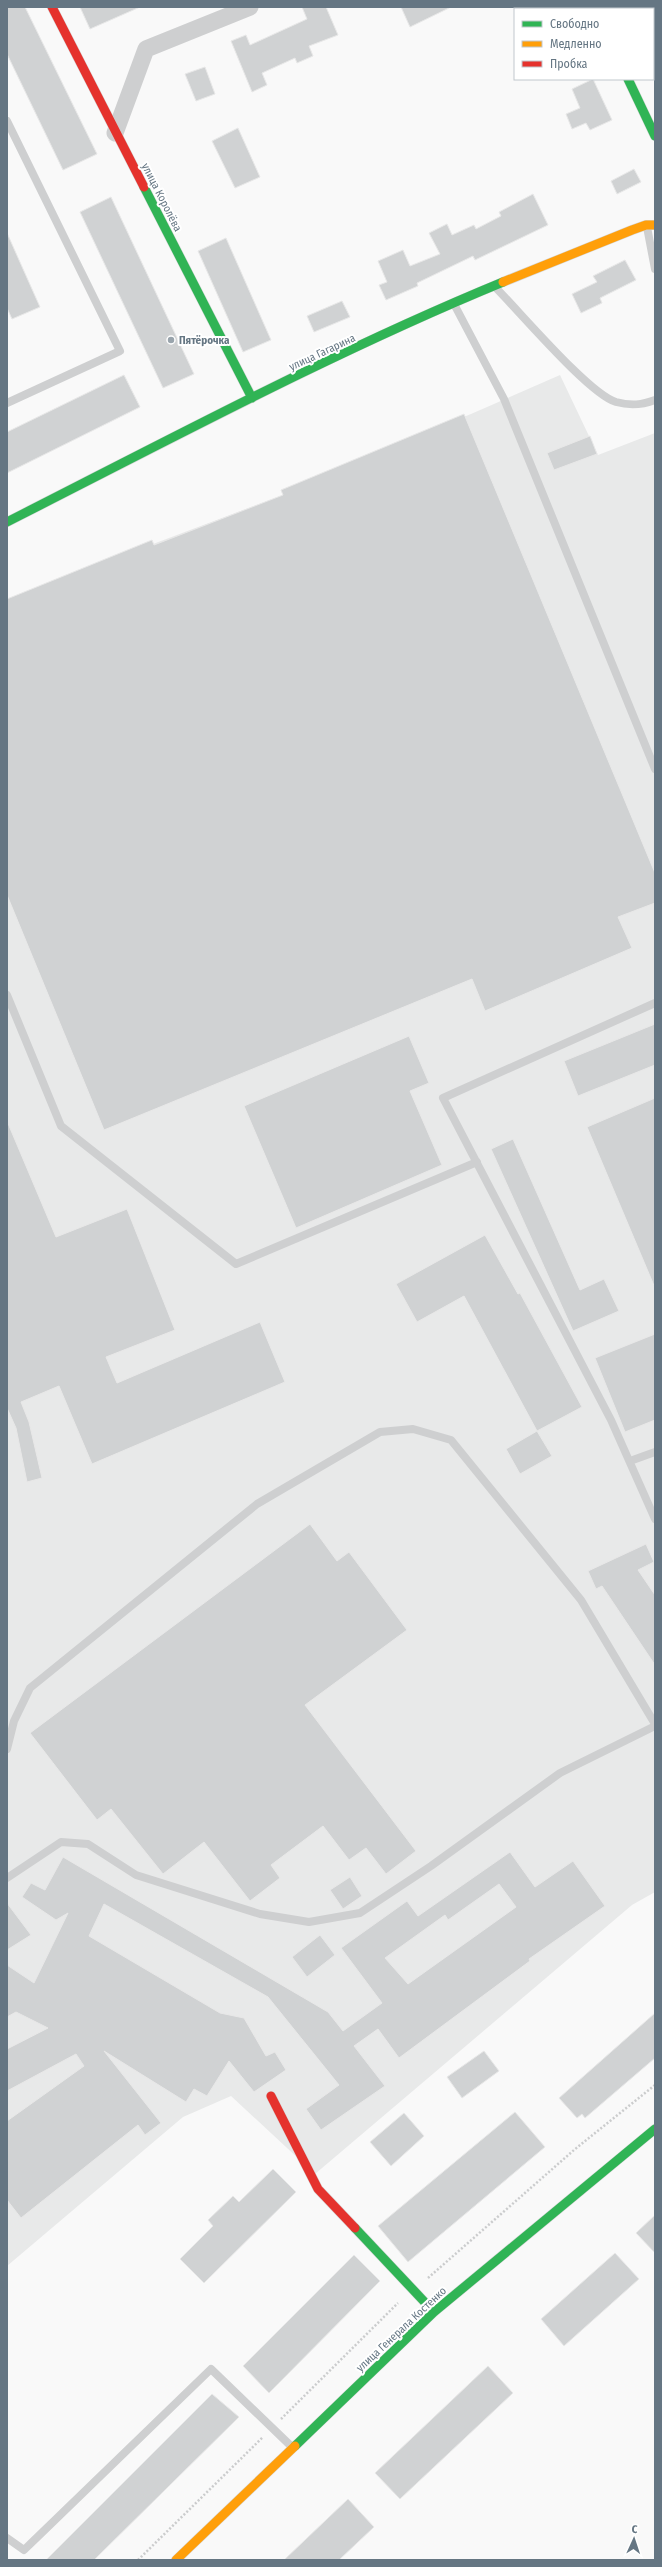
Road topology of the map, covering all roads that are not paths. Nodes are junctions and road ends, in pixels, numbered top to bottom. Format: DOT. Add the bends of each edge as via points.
graph roads {
  1 [pos="52,7"];
  2 [pos="247,8"];
  3 [pos="628,80"];
  4 [pos="7,121"];
  5 [pos="116,133"];
  6 [pos="655,136"];
  7 [pos="651,225"];
  8 [pos="655,269"];
  9 [pos="494,286"];
  10 [pos="453,303"];
  11 [pos="252,398"];
  12 [pos="655,400"];
  13 [pos="7,403"];
  14 [pos="7,522"];
  15 [pos="655,769"];
  16 [pos="7,995"];
  17 [pos="655,1003"];
  18 [pos="477,1162"];
  19 [pos="655,1452"];
  20 [pos="630,1461"];
  21 [pos="655,1519"];
  22 [pos="655,1725"];
  23 [pos="7,1749"];
  24 [pos="7,1878"];
  25 [pos="271,2096"];
  26 [pos="655,2129"];
  27 [pos="434,2312"];
  28 [pos="293,2448"];
  29 [pos="7,2538"];
  30 [pos="176,2560"];
  1 -- 5 [label="street, улица Королёва"];
  2 -- 5 [label="street" via="146,49"];
  3 -- 6 [label="street"];
  4 -- 13 [label="lane" via="120,351"];
  5 -- 11 [label="street, улица Королёва"];
  7 -- 8 [label="lane"];
  7 -- 9 [label="street, улица Гагарина"];
  9 -- 10 [label="street, улица Гагарина"];
  9 -- 12 [label="lane" via="593,388 615,402 641,406"];
  10 -- 11 [label="street, улица Гагарина"];
  10 -- 15 [label="lane" via="504,399"];
  11 -- 14 [label="street, улица Гагарина"];
  16 -- 18 [label="lane" via="61,1126 236,1264"];
  17 -- 18 [label="lane" via="444,1098"];
  18 -- 20 [label="lane"];
  19 -- 20 [label="lane"];
  20 -- 21 [label="lane"];
  22 -- 23 [label="lane" via="576,1593 451,1440 413,1429 380,1432 257,1504 30,1688 14,1721"];
  22 -- 24 [label="lane" via="560,1773 432,1866 360,1913 308,1922 260,1914 136,1875 88,1844 61,1842"];
  25 -- 27 [label="street" via="318,2189"];
  26 -- 27 [label="street, улица Генерала Костенко"];
  27 -- 28 [label="street, улица Генерала Костенко"];
  28 -- 29 [label="lane" via="211,2369 24,2550"];
  28 -- 30 [label="street, улица Генерала Костенко"];
}
